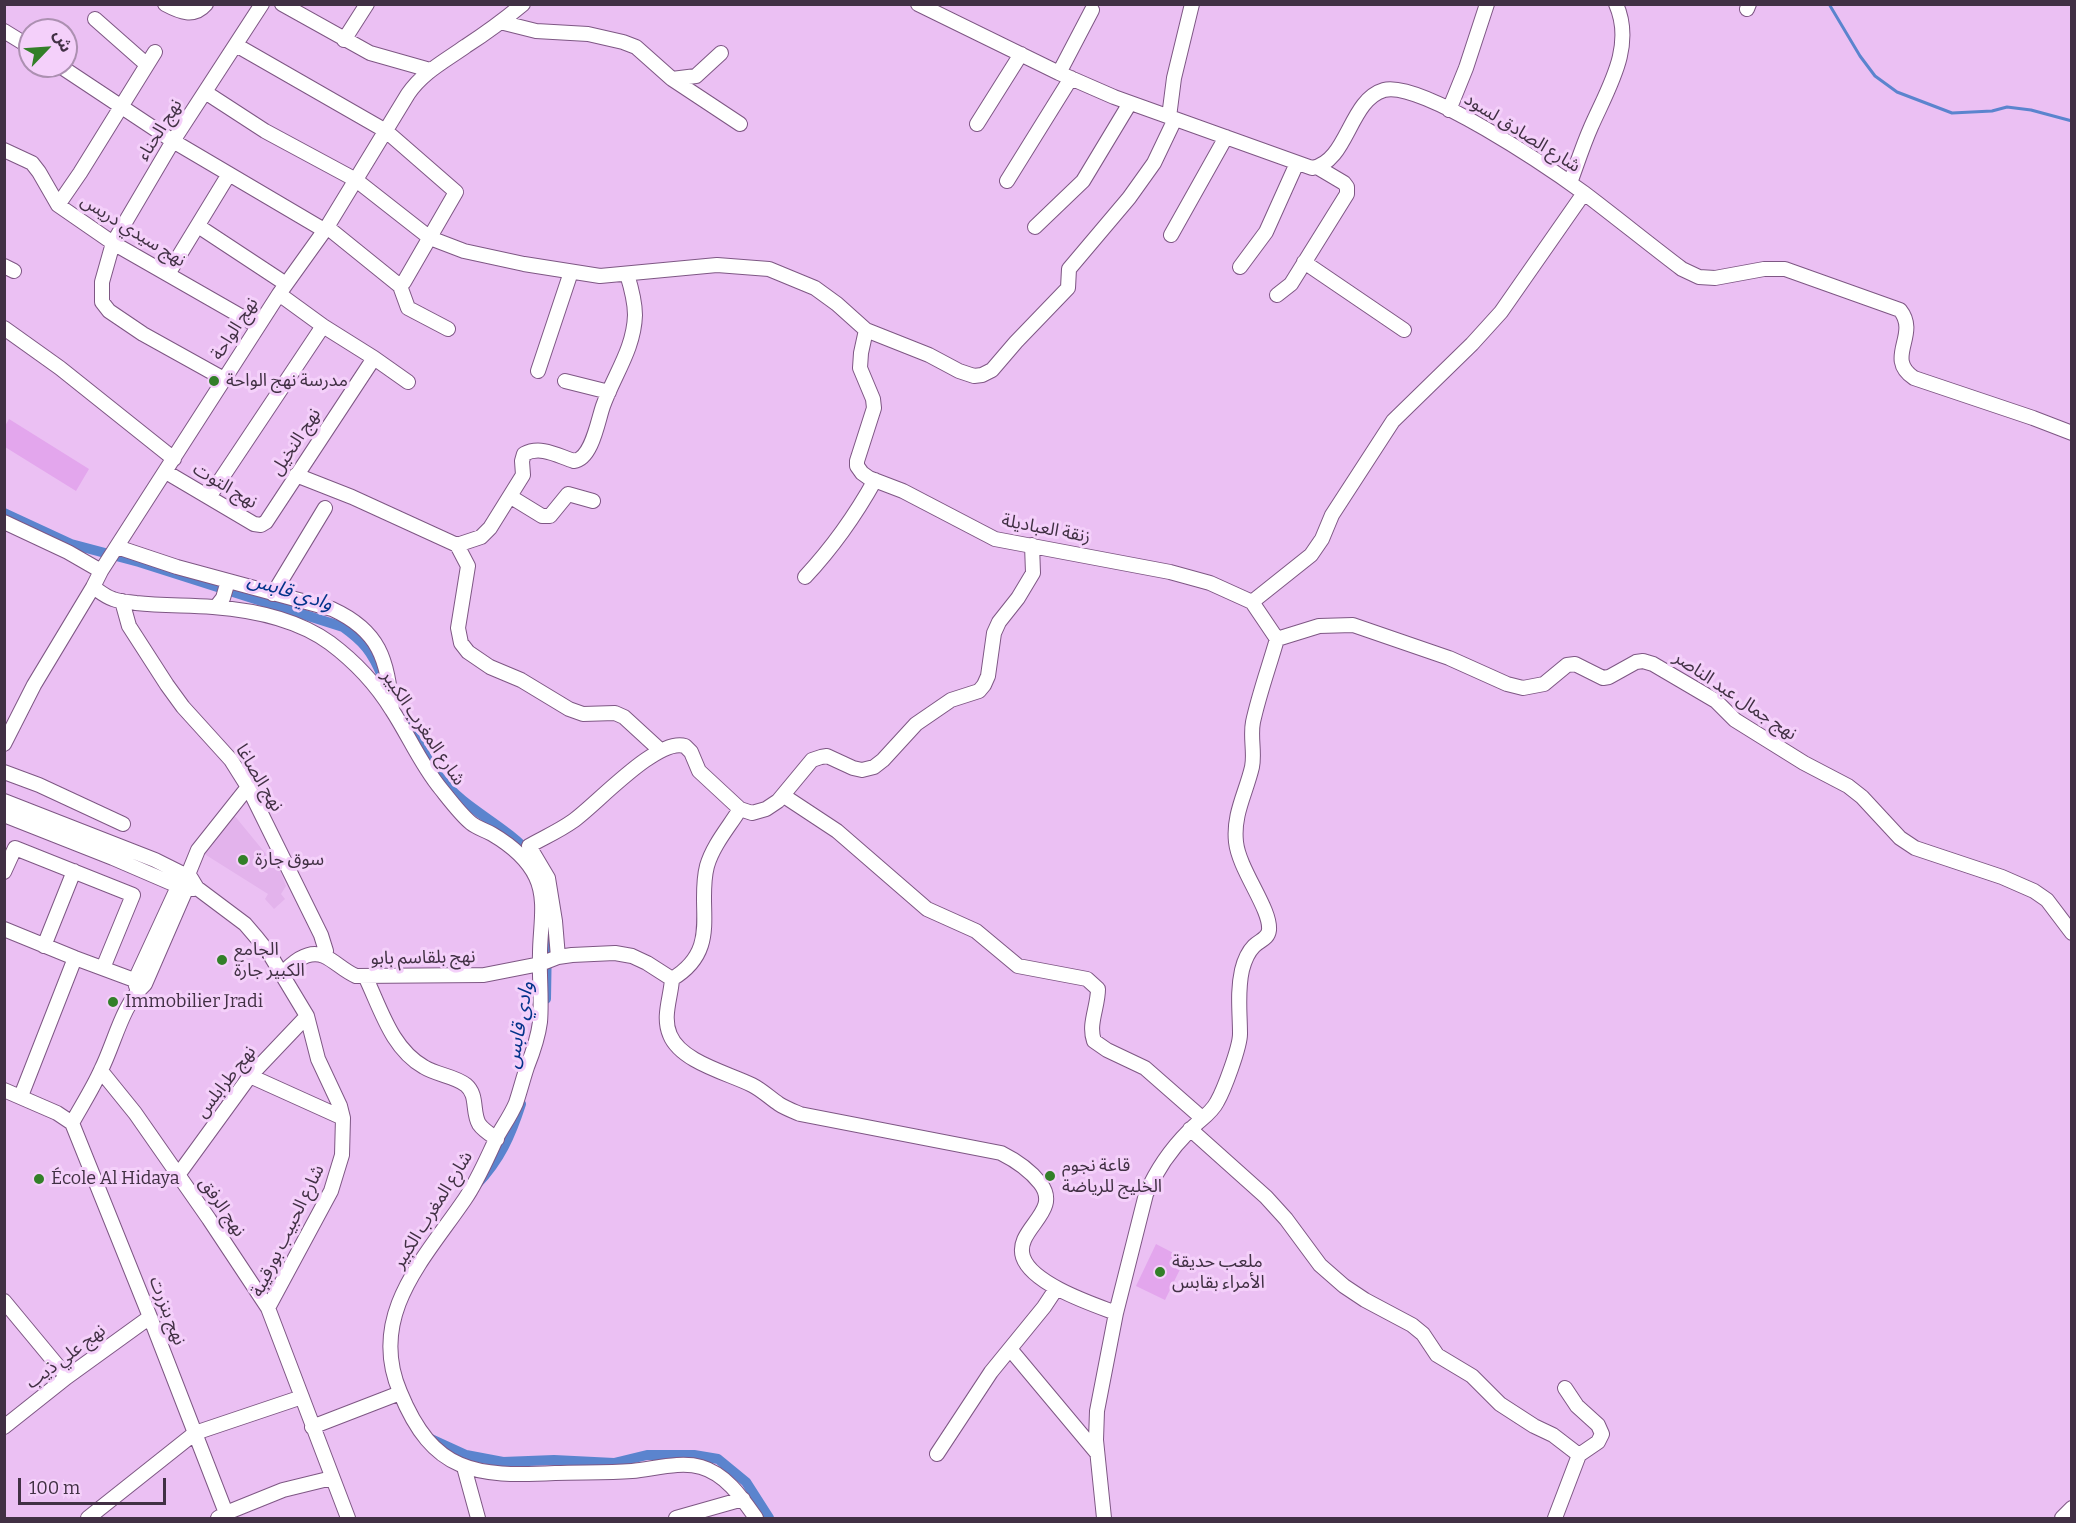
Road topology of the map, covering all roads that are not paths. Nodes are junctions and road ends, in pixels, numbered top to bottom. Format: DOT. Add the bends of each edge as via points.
graph roads {
  1 [pos="165,4"];
  2 [pos="206,4"];
  3 [pos="262,4"];
  4 [pos="282,4"];
  5 [pos="367,4"];
  6 [pos="524,4"];
  7 [pos="918,4"];
  8 [pos="1192,4"];
  9 [pos="1486,4"];
  10 [pos="1616,4"];
  11 [pos="1092,10"];
  12 [pos="95,19"];
  13 [pos="500,22"];
  14 [pos="4,31"];
  15 [pos="18,40"];
  16 [pos="344,40"];
  17 [pos="236,45"];
  18 [pos="155,52"];
  19 [pos="721,53"];
  20 [pos="1021,54"];
  21 [pos="146,64"];
  22 [pos="430,70"];
  23 [pos="1065,76"];
  24 [pos="78,78"];
  25 [pos="672,79"];
  26 [pos="205,92"];
  27 [pos="1130,103"];
  28 [pos="120,106"];
  29 [pos="1449,110"];
  30 [pos="1172,118"];
  31 [pos="740,124"];
  32 [pos="977,124"];
  33 [pos="386,131"];
  34 [pos="1226,137"];
  35 [pos="173,141"];
  36 [pos="4,150"];
  37 [pos="1297,163"];
  38 [pos="1317,167"];
  39 [pos="229,174"];
  40 [pos="356,180"];
  41 [pos="1007,181"];
  42 [pos="1570,183"];
  43 [pos="1584,193"];
  44 [pos="58,205"];
  45 [pos="198,226"];
  46 [pos="1035,227"];
  47 [pos="326,229"];
  48 [pos="1171,235"];
  49 [pos="430,238"];
  50 [pos="113,243"];
  51 [pos="1304,262"];
  52 [pos="1240,267"];
  53 [pos="571,272"];
  54 [pos="168,274"];
  55 [pos="627,274"];
  56 [pos="400,286"];
  57 [pos="282,289"];
  58 [pos="1277,295"];
  59 [pos="258,326"];
  60 [pos="323,326"];
  61 [pos="4,328"];
  62 [pos="448,329"];
  63 [pos="866,330"];
  64 [pos="1404,330"];
  65 [pos="374,358"];
  66 [pos="538,371"];
  67 [pos="224,379"];
  68 [pos="565,381"];
  69 [pos="408,382"];
  70 [pos="609,392"];
  71 [pos="2072,433"];
  72 [pos="174,459"];
  73 [pos="166,472"];
  74 [pos="296,475"];
  75 [pos="875,480"];
  76 [pos="209,497"];
  77 [pos="511,497"];
  78 [pos="593,501"];
  79 [pos="325,508"];
  80 [pos="4,522"];
  81 [pos="266,522"];
  82 [pos="457,544"];
  83 [pos="1032,545"];
  84 [pos="117,547"];
  85 [pos="101,571"];
  86 [pos="805,577"];
  87 [pos="228,581"];
  88 [pos="93,587"];
  89 [pos="273,594"];
  90 [pos="122,601"];
  91 [pos="1252,602"];
  92 [pos="216,607"];
  93 [pos="1277,639"];
  94 [pos="392,709"];
  95 [pos="4,744"];
  96 [pos="660,750"];
  97 [pos="4,772"];
  98 [pos="248,787"];
  99 [pos="784,796"];
  100 [pos="5,802"];
  101 [pos="740,809"];
  102 [pos="4,815"];
  103 [pos="123,824"];
  104 [pos="74,871"];
  105 [pos="4,872"];
  106 [pos="187,882"];
  107 [pos="4,929"];
  108 [pos="2072,933"];
  109 [pos="44,946"];
  110 [pos="324,956"];
  111 [pos="558,957"];
  112 [pos="75,958"];
  113 [pos="540,964"];
  114 [pos="103,968"];
  115 [pos="282,974"];
  116 [pos="365,976"];
  117 [pos="672,979"];
  118 [pos="139,985"];
  119 [pos="307,1016"];
  120 [pos="101,1071"];
  121 [pos="250,1076"];
  122 [pos="4,1090"];
  123 [pos="21,1096"];
  124 [pos="343,1118"];
  125 [pos="1203,1118"];
  126 [pos="72,1123"];
  127 [pos="1190,1129"];
  128 [pos="496,1139"];
  129 [pos="178,1175"];
  130 [pos="1056,1288"];
  131 [pos="4,1301"];
  132 [pos="268,1308"];
  133 [pos="1116,1313"];
  134 [pos="150,1317"];
  135 [pos="1010,1348"];
  136 [pos="67,1377"];
  137 [pos="1565,1388"];
  138 [pos="400,1393"];
  139 [pos="302,1397"];
  140 [pos="4,1427"];
  141 [pos="312,1427"];
  142 [pos="195,1434"];
  143 [pos="1098,1453"];
  144 [pos="937,1454"];
  145 [pos="1579,1455"];
  146 [pos="464,1467"];
  147 [pos="332,1478"];
  148 [pos="743,1499"];
  149 [pos="2072,1508"];
  150 [pos="221,1517"];
  151 [pos="88,1518"];
  152 [pos="348,1518"];
  153 [pos="478,1518"];
  154 [pos="676,1518"];
  155 [pos="756,1518"];
  156 [pos="1104,1518"];
  157 [pos="1555,1518"];
  158 [pos="2062,1518"];
  1 -- 2 [label="street" via="192,13"];
  3 -- 17 [label="street, نهج الحناء"];
  4 -- 16 [label="street"];
  5 -- 16 [label="street"];
  6 -- 13 [label="street, نهج الواحة"];
  7 -- 20 [label="street"];
  8 -- 30 [label="street" via="1174,78"];
  9 -- 29 [label="street"];
  10 -- 42 [label="street" via="1624,37 1622,51"];
  11 -- 23 [label="street"];
  12 -- 21 [label="street"];
  13 -- 22 [label="street, نهج الواحة"];
  13 -- 25 [label="street" via="536,31 588,34 622,42 636,47"];
  14 -- 15 [label="street"];
  16 -- 22 [label="street" via="370,53"];
  17 -- 26 [label="street, نهج الحناء"];
  17 -- 33 [label="street"];
  18 -- 21 [label="street"];
  19 -- 25 [label="street" via="696,76"];
  20 -- 23 [label="street"];
  20 -- 32 [label="street"];
  21 -- 28 [label="street"];
  22 -- 33 [label="street, نهج الواحة" via="412,87"];
  23 -- 27 [label="street"];
  23 -- 41 [label="street"];
  24 -- 28 [label="street"];
  25 -- 31 [label="street"];
  26 -- 35 [label="street, نهج الحناء"];
  26 -- 40 [label="street" via="265,131"];
  27 -- 30 [label="street"];
  27 -- 46 [label="street" via="1083,181"];
  28 -- 35 [label="street"];
  28 -- 44 [label="street"];
  29 -- 38 [label="street, شارع الصادق لسود" via="1406,90 1385,90 1366,103 1334,154"];
  29 -- 42 [label="street, شارع الصادق لسود"];
  30 -- 34 [label="street"];
  30 -- 63 [label="street" via="1154,164 1069,269 1068,288 992,370 982,375 967,374"];
  33 -- 40 [label="street, نهج الواحة"];
  33 -- 49 [label="street" via="455,190 456,196"];
  34 -- 37 [label="street"];
  34 -- 48 [label="street"];
  35 -- 39 [label="street"];
  35 -- 50 [label="street, نهج الحناء"];
  36 -- 44 [label="street, نهج سيدي دريس" via="32,163"];
  37 -- 38 [label="street"];
  37 -- 52 [label="street" via="1266,232"];
  38 -- 51 [label="street" via="1344,183 1347,194"];
  39 -- 45 [label="street"];
  39 -- 47 [label="street"];
  40 -- 47 [label="street, نهج الواحة"];
  40 -- 49 [label="street"];
  42 -- 43 [label="street, شارع الصادق لسود"];
  43 -- 71 [label="street, شارع الصادق لسود" via="1682,269 1699,277 1725,278 1764,269 1785,269 1900,310 1908,325 1901,357 1905,372"];
  43 -- 91 [label="street" via="1502,312 1393,421 1311,555"];
  44 -- 50 [label="street, نهج سيدي دريس"];
  45 -- 54 [label="street"];
  45 -- 57 [label="street"];
  47 -- 56 [label="street"];
  47 -- 57 [label="street, نهج الواحة"];
  49 -- 53 [label="street" via="464,251"];
  49 -- 56 [label="street"];
  50 -- 54 [label="street, نهج سيدي دريس"];
  50 -- 67 [label="street, نهج الحناء" via="102,282 102,302 109,311"];
  51 -- 58 [label="street" via="1291,284"];
  51 -- 64 [label="street"];
  53 -- 55 [label="street"];
  53 -- 66 [label="street"];
  54 -- 59 [label="street, نهج سيدي دريس"];
  55 -- 63 [label="street" via="717,265 769,269 815,288"];
  55 -- 70 [label="street" via="635,314 632,335"];
  56 -- 62 [label="street" via="408,308"];
  57 -- 59 [label="street, نهج الواحة"];
  57 -- 60 [label="street"];
  59 -- 67 [label="street, نهج الواحة"];
  60 -- 65 [label="street"];
  60 -- 76 [label="street"];
  61 -- 72 [label="street"];
  63 -- 75 [label="street, زنقة العباديلة" via="860,368 874,408 857,466"];
  65 -- 69 [label="street"];
  65 -- 74 [label="street, نهج النخيل"];
  67 -- 72 [label="street, نهج الواحة"];
  68 -- 70 [label="street"];
  70 -- 77 [label="street" via="583,457 574,461 547,451 524,454 523,476"];
  72 -- 73 [label="street, نهج الواحة"];
  73 -- 76 [label="street, نهج التوت"];
  73 -- 84 [label="street, نهج الواحة"];
  74 -- 81 [label="street, نهج النخيل"];
  74 -- 82 [label="street"];
  75 -- 83 [label="street, زنقة العباديلة" via="995,538"];
  75 -- 86 [label="street" via="856,515"];
  76 -- 81 [label="street, نهج التوت" via="254,524"];
  77 -- 78 [label="street" via="542,516 550,516 568,494"];
  77 -- 82 [label="street" via="482,537"];
  79 -- 89 [label="street"];
  80 -- 85 [label="street"];
  82 -- 96 [label="street" via="468,566 458,628 468,652 569,709 624,717"];
  83 -- 91 [label="street, زنقة العباديلة" via="1170,572 1210,583"];
  83 -- 99 [label="street" via="1033,573 994,633 988,676 979,692 951,700 916,724 874,767 853,768 826,756 812,760"];
  84 -- 85 [label="street, نهج الواحة"];
  84 -- 87 [label="street"];
  85 -- 88 [label="street, نهج الواحة"];
  87 -- 89 [label="street"];
  87 -- 92 [label="street"];
  88 -- 90 [label="street, شارع المغرب الكبير" via="113,600"];
  88 -- 95 [label="street, نهج الواحة"];
  89 -- 94 [label="street" via="332,609 350,617 372,637 388,673"];
  90 -- 92 [label="street, شارع المغرب الكبير"];
  90 -- 98 [label="street, نهج الصاغا" via="129,626 167,685 231,760"];
  91 -- 93 [label="street"];
  92 -- 94 [label="street, شارع المغرب الكبير" via="278,618 323,638 365,675"];
  93 -- 108 [label="street, نهج جمال عبد الناصر" via="1319,626 1353,625 1449,657 1523,688 1544,684 1567,665 1575,664 1603,678 1636,662 1653,664 1716,701 1735,720 1804,764 1848,786 1915,848 2034,891 2047,900"];
  93 -- 125 [label="street" via="1252,724 1253,764 1235,831 1239,857 1268,919 1268,936 1253,947 1243,968 1238,1000 1239,1046 1222,1094"];
  94 -- 113 [label="street, شارع المغرب الكبير" via="422,764 449,799 472,824 513,849 535,876 541,893"];
  96 -- 101 [label="street" via="685,746 699,771"];
  96 -- 111 [label="street" via="574,820 529,846 548,878"];
  97 -- 103 [label="street"];
  98 -- 106 [label="street" via="198,850"];
  98 -- 110 [label="street, نهج الصاغا" via="284,869 321,935"];
  99 -- 101 [label="street" via="766,809 752,813"];
  99 -- 125 [label="street" via="837,831 927,909 976,931 1018,966 1093,982 1098,989 1091,1030 1094,1041 1146,1068"];
  100 -- 106 [label="street, شارع الحبيب بورقيبة" via="154,860"];
  101 -- 117 [label="street" via="708,864 705,932 700,946 683,973"];
  102 -- 106 [label="street, شارع الحبيب بورقيبة"];
  104 -- 105 [label="street" via="15,848"];
  104 -- 109 [label="street"];
  104 -- 114 [label="street" via="133,895"];
  106 -- 115 [label="street, شارع الحبيب بورقيبة" via="245,924"];
  106 -- 118 [label="street"];
  107 -- 109 [label="street"];
  109 -- 112 [label="street"];
  110 -- 115 [label="street" via="309,955"];
  110 -- 116 [label="street, نهج بلقاسم بابو" via="347,973"];
  111 -- 113 [label="street, نهج بلقاسم بابو"];
  111 -- 117 [label="street, نهج بلقاسم بابو" via="589,953 632,956"];
  112 -- 114 [label="street"];
  112 -- 123 [label="street"];
  113 -- 116 [label="street, نهج بلقاسم بابو" via="484,975"];
  113 -- 128 [label="street, شارع المغرب الكبير" via="536,1046 515,1106"];
  114 -- 118 [label="street"];
  115 -- 119 [label="street, شارع الحبيب بورقيبة"];
  116 -- 128 [label="street" via="403,1051 427,1069 466,1085 474,1096 480,1125"];
  117 -- 130 [label="street" via="666,1017 670,1035 679,1047 780,1104 800,1114 1001,1153 1019,1162 1043,1186 1047,1197 1045,1208 1026,1239 1024,1258"];
  118 -- 120 [label="street"];
  119 -- 121 [label="street, نهج طرابلس"];
  119 -- 124 [label="street, شارع الحبيب بورقيبة" via="318,1059"];
  120 -- 126 [label="street"];
  120 -- 129 [label="street, نهج الرفق"];
  121 -- 124 [label="street"];
  121 -- 129 [label="street, نهج طرابلس"];
  122 -- 123 [label="street"];
  123 -- 126 [label="street"];
  124 -- 132 [label="street, شارع الحبيب بورقيبة" via="344,1140 331,1191"];
  125 -- 127 [label="street"];
  126 -- 134 [label="street, نهج بنزرت"];
  127 -- 133 [label="street" via="1174,1147 1146,1194"];
  127 -- 145 [label="street" via="1266,1197 1304,1247 1344,1286 1412,1325 1442,1359 1472,1376 1500,1404 1553,1434"];
  128 -- 138 [label="street, شارع المغرب الكبير" via="476,1182 421,1259 394,1317 390,1358"];
  129 -- 132 [label="street, نهج الرفق"];
  130 -- 133 [label="street"];
  130 -- 135 [label="street"];
  131 -- 136 [label="street"];
  132 -- 139 [label="street, شارع الحبيب بورقيبة"];
  133 -- 143 [label="street" via="1097,1411"];
  134 -- 136 [label="street, نهج علي ذيب"];
  134 -- 142 [label="street, نهج بنزرت"];
  135 -- 143 [label="street"];
  135 -- 144 [label="street"];
  136 -- 140 [label="street, نهج علي ذيب"];
  137 -- 145 [label="street" via="1602,1434 1598,1442"];
  138 -- 141 [label="street"];
  138 -- 146 [label="street, شارع المغرب الكبير" via="429,1442 446,1458"];
  139 -- 141 [label="street, شارع الحبيب بورقيبة"];
  139 -- 142 [label="street"];
  141 -- 147 [label="street, شارع الحبيب بورقيبة"];
  142 -- 150 [label="street, نهج بنزرت"];
  142 -- 151 [label="street"];
  143 -- 156 [label="street"];
  145 -- 157 [label="street"];
  146 -- 148 [label="street, شارع المغرب الكبير" via="519,1475 698,1466 727,1482"];
  146 -- 153 [label="street"];
  147 -- 150 [label="street" via="283,1490"];
  147 -- 152 [label="street, شارع الحبيب بورقيبة"];
  148 -- 154 [label="street"];
  148 -- 155 [label="street, شارع المغرب الكبير"];
  149 -- 158 [label="street"];
}
